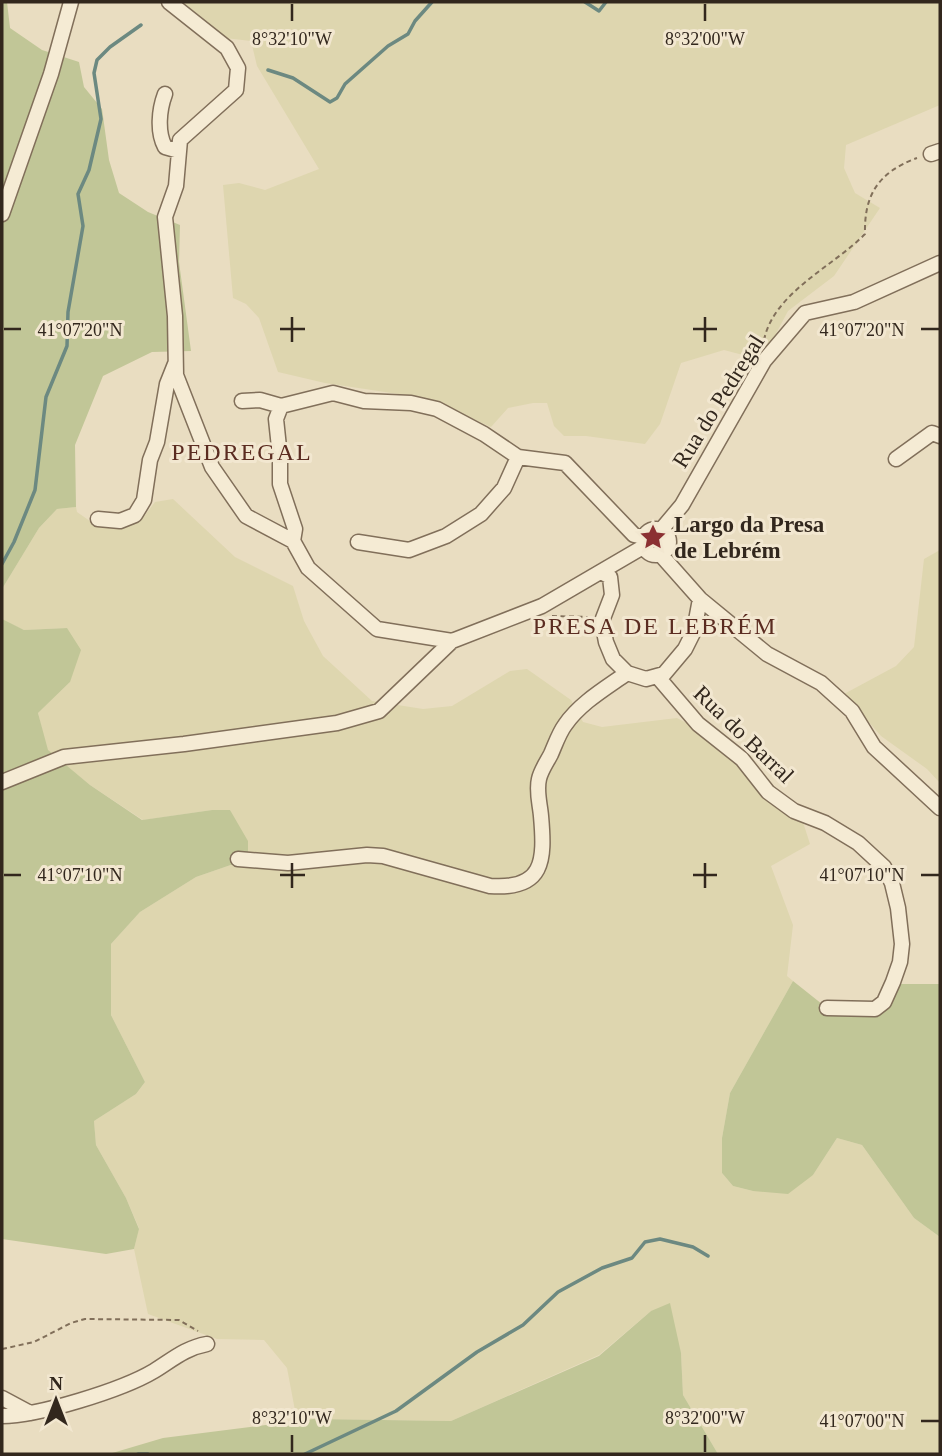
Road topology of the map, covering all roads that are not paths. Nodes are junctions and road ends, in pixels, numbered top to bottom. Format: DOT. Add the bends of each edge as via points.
graph roads {
  1 [pos="71,2"];
  2 [pos="169,2"];
  3 [pos="165,94"];
  4 [pos="179,151"];
  5 [pos="2,214"];
  6 [pos="940,256"];
  7 [pos="935,265"];
  8 [pos="176,363"];
  9 [pos="242,401"];
  10 [pos="281,405"];
  11 [pos="940,436"];
  12 [pos="518,457"];
  13 [pos="896,459"];
  14 [pos="97,520"];
  15 [pos="662,530"];
  16 [pos="293,541"];
  17 [pos="358,541"];
  18 [pos="644,542"];
  19 [pos="661,555"];
  20 [pos="601,572"];
  21 [pos="700,599"];
  22 [pos="452,641"];
  23 [pos="627,673"];
  24 [pos="657,676"];
  25 [pos="2,782"];
  26 [pos="940,808"];
  27 [pos="238,859"];
  28 [pos="827,1009"];
  29 [pos="207,1344"];
  30 [pos="2,1398"];
  31 [pos="30,1413"];
  32 [pos="2,1416"];
  1 -- 5 [label="street"];
  2 -- 4 [label="street" via="226,48 238,68 236,90 180,140"];
  3 -- 4 [label="street" via="160,107 161,139 165,147"];
  4 -- 8 [label="street" via="176,186 165,217"];
  6 -- 7 [label="street"];
  7 -- 15 [label="street, Rua do Pedregal" via="854,302 805,313 764,361 682,505"];
  8 -- 14 [label="street" via="149,460 144,500 135,515 120,521"];
  8 -- 16 [label="street" via="176,375 212,467 246,516"];
  9 -- 10 [label="street"];
  10 -- 12 [label="street" via="333,393 364,401 411,403 437,409"];
  10 -- 16 [label="street" via="276,419 280,484 295,528"];
  11 -- 13 [label="street" via="932,433"];
  12 -- 17 [label="street" via="504,488 481,514 446,536 409,550"];
  12 -- 18 [label="street" via="565,463"];
  15 -- 18 [label="street" via="653,529"];
  15 -- 19 [label="street" via="669,541"];
  16 -- 22 [label="street" via="307,568 377,629"];
  18 -- 19 [label="street" via="652,555"];
  18 -- 20 [label="street"];
  19 -- 21 [label="street"];
  20 -- 22 [label="street" via="542,606"];
  20 -- 23 [label="street" via="610,577 612,595 602,621 606,642 613,659"];
  21 -- 24 [label="street" via="685,649"];
  21 -- 26 [label="street" via="767,654 821,683 852,711 874,747"];
  22 -- 25 [label="street" via="379,712 337,723 64,757"];
  23 -- 24 [label="street" via="646,679"];
  23 -- 27 [label="street" via="564,726 539,778 539,867 521,885 490,886 383,856 288,863"];
  24 -- 28 [label="street, Rua do Barral" via="698,724 742,759 768,792 794,811 858,843 884,867 898,908 902,944 893,982 884,1002 875,1009"];
  29 -- 31 [label="street" via="194,1346 153,1371 104,1392"];
  30 -- 31 [label="street"];
  31 -- 32 [label="street"];
}
